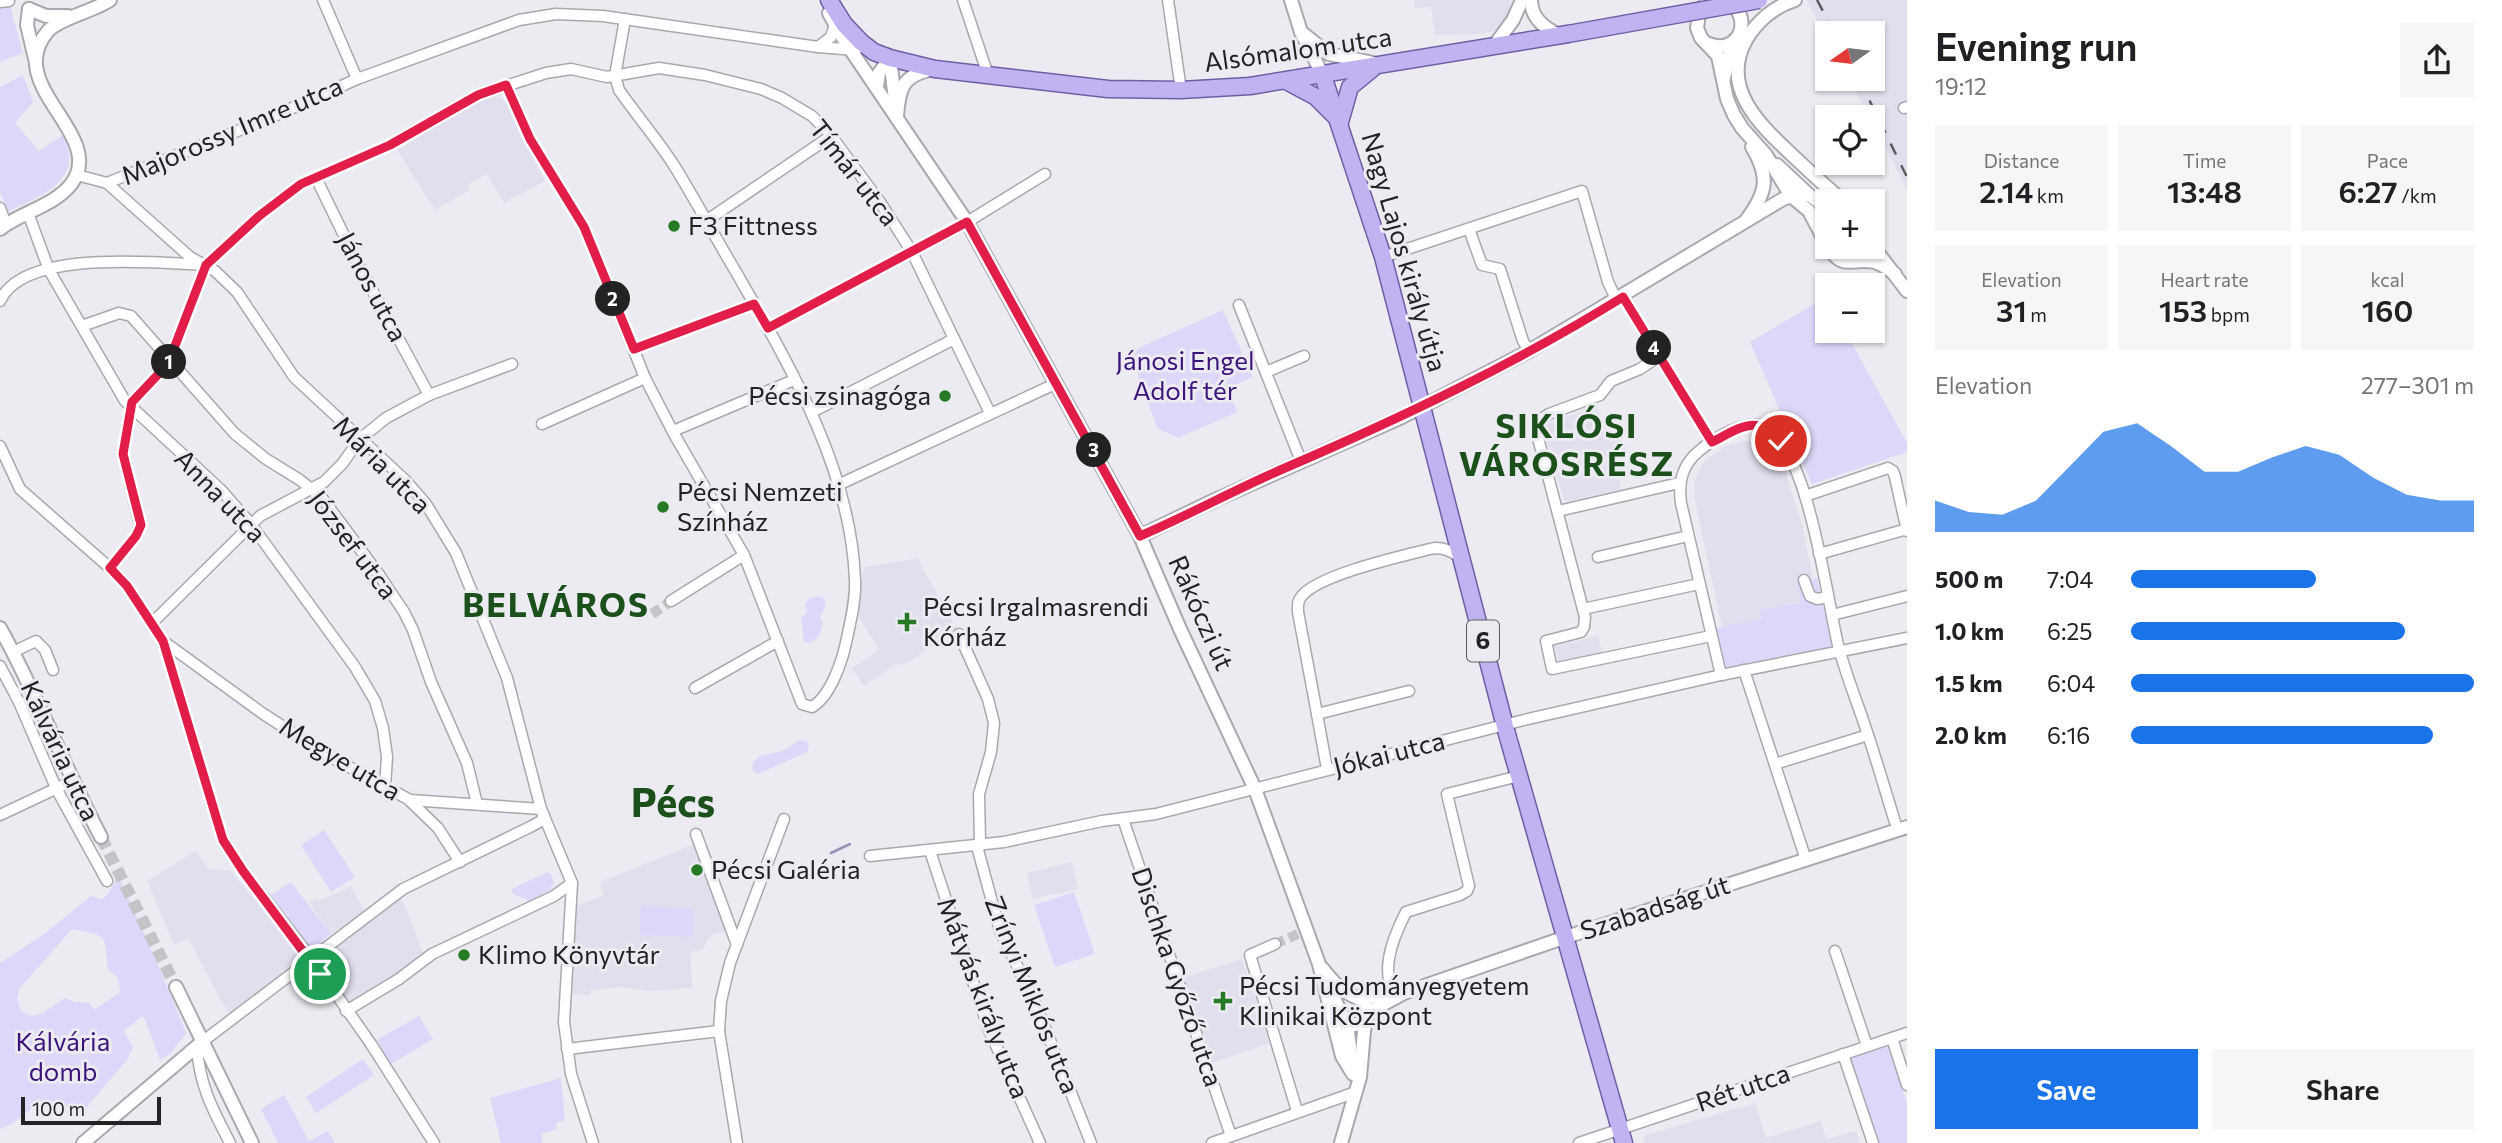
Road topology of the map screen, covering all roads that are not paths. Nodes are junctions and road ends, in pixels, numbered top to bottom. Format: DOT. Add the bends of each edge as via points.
graph roads {
  1 [pos="110,0"];
  2 [pos="323,0"];
  3 [pos="826,0"];
  4 [pos="963,0"];
  5 [pos="1168,0"];
  6 [pos="1291,0"];
  7 [pos="1522,0"];
  8 [pos="1531,0"];
  9 [pos="1759,0"];
  10 [pos="1795,0"];
  11 [pos="9,1"];
  12 [pos="1728,1"];
  13 [pos="0,2"];
  14 [pos="1707,3"];
  15 [pos="28,4"];
  16 [pos="79,16"];
  17 [pos="625,19"];
  18 [pos="835,24"];
  19 [pos="1301,32"];
  20 [pos="46,33"];
  21 [pos="1564,35"];
  22 [pos="1732,43"];
  23 [pos="1709,44"];
  24 [pos="1493,46"];
  25 [pos="818,47"];
  26 [pos="870,49"];
  27 [pos="852,50"];
  28 [pos="890,58"];
  29 [pos="1381,65"];
  30 [pos="36,66"];
  31 [pos="935,69"];
  32 [pos="988,75"];
  33 [pos="615,76"];
  34 [pos="1323,76"];
  35 [pos="1724,78"];
  36 [pos="357,79"];
  37 [pos="1287,82"];
  38 [pos="506,85"];
  39 [pos="877,86"];
  40 [pos="1181,90"];
  41 [pos="897,118"];
  42 [pos="1340,123"];
  43 [pos="1742,128"];
  44 [pos="831,136"];
  45 [pos="1766,155"];
  46 [pos="1045,174"];
  47 [pos="77,175"];
  48 [pos="316,178"];
  49 [pos="107,183"];
  50 [pos="1829,189"];
  51 [pos="1809,195"];
  52 [pos="1787,198"];
  53 [pos="1815,199"];
  54 [pos="0,208"];
  55 [pos="27,213"];
  56 [pos="706,221"];
  57 [pos="967,222"];
  58 [pos="1815,223"];
  59 [pos="1743,225"];
  60 [pos="3,227"];
  61 [pos="1469,229"];
  62 [pos="912,252"];
  63 [pos="1382,257"];
  64 [pos="1839,259"];
  65 [pos="1860,259"];
  66 [pos="1882,259"];
  67 [pos="1856,263"];
  68 [pos="206,265"];
  69 [pos="49,270"];
  70 [pos="1895,274"];
  71 [pos="1907,291"];
  72 [pos="1620,299"];
  73 [pos="0,301"];
  74 [pos="754,304"];
  75 [pos="1239,305"];
  76 [pos="82,326"];
  77 [pos="768,328"];
  78 [pos="954,339"];
  79 [pos="634,349"];
  80 [pos="1529,351"];
  81 [pos="1304,356"];
  82 [pos="1659,356"];
  83 [pos="170,359"];
  84 [pos="512,365"];
  85 [pos="1266,372"];
  86 [pos="645,378"];
  87 [pos="794,380"];
  88 [pos="1057,383"];
  89 [pos="429,395"];
  90 [pos="1422,406"];
  91 [pos="131,407"];
  92 [pos="812,412"];
  93 [pos="990,413"];
  94 [pos="542,424"];
  95 [pos="673,431"];
  96 [pos="360,439"];
  97 [pos="1712,442"];
  98 [pos="0,446"];
  99 [pos="1301,461"];
  100 [pos="1679,483"];
  101 [pos="838,485"];
  102 [pos="313,489"];
  103 [pos="1805,496"];
  104 [pos="1558,512"];
  105 [pos="251,524"];
  106 [pos="1451,526"];
  107 [pos="1907,530"];
  108 [pos="1140,536"];
  109 [pos="1688,536"];
  110 [pos="1437,547"];
  111 [pos="1819,554"];
  112 [pos="744,555"];
  113 [pos="1460,557"];
  114 [pos="1598,557"];
  115 [pos="110,568"];
  116 [pos="1804,580"];
  117 [pos="1699,584"];
  118 [pos="1907,596"];
  119 [pos="1828,597"];
  120 [pos="671,601"];
  121 [pos="1584,609"];
  122 [pos="1832,615"];
  123 [pos="152,623"];
  124 [pos="0,628"];
  125 [pos="959,634"];
  126 [pos="1711,636"];
  127 [pos="1907,638"];
  128 [pos="163,641"];
  129 [pos="778,641"];
  130 [pos="13,652"];
  131 [pos="1840,652"];
  132 [pos="0,666"];
  133 [pos="53,670"];
  134 [pos="1744,670"];
  135 [pos="1721,675"];
  136 [pos="695,688"];
  137 [pos="1409,691"];
  138 [pos="1317,714"];
  139 [pos="1505,725"];
  140 [pos="1868,735"];
  141 [pos="1775,764"];
  142 [pos="1327,769"];
  143 [pos="1519,776"];
  144 [pos="72,781"];
  145 [pos="385,788"];
  146 [pos="1255,789"];
  147 [pos="57,790"];
  148 [pos="410,800"];
  149 [pos="477,804"];
  150 [pos="542,812"];
  151 [pos="0,816"];
  152 [pos="784,819"];
  153 [pos="1122,819"];
  154 [pos="1901,825"];
  155 [pos="696,834"];
  156 [pos="101,837"];
  157 [pos="980,845"];
  158 [pos="930,852"];
  159 [pos="870,856"];
  160 [pos="1806,860"];
  161 [pos="460,862"];
  162 [pos="107,881"];
  163 [pos="572,883"];
  164 [pos="1566,937"];
  165 [pos="737,944"];
  166 [pos="1275,944"];
  167 [pos="1835,951"];
  168 [pos="310,958"];
  169 [pos="1319,964"];
  170 [pos="1322,978"];
  171 [pos="176,987"];
  172 [pos="1404,993"];
  173 [pos="1362,1007"];
  174 [pos="1341,1008"];
  175 [pos="346,1011"];
  176 [pos="1348,1024"];
  177 [pos="719,1031"];
  178 [pos="1907,1032"];
  179 [pos="1892,1038"];
  180 [pos="200,1044"];
  181 [pos="1867,1046"];
  182 [pos="567,1049"];
  183 [pos="1843,1054"];
  184 [pos="1353,1074"];
  185 [pos="1907,1084"];
  186 [pos="1356,1092"];
  187 [pos="1297,1111"];
  188 [pos="1231,1136"];
  189 [pos="1622,1136"];
  190 [pos="91,1140"];
  191 [pos="590,1142"];
  192 [pos="229,1143"];
  193 [pos="252,1143"];
  194 [pos="434,1143"];
  195 [pos="737,1143"];
  196 [pos="1040,1143"];
  197 [pos="1091,1143"];
  198 [pos="1212,1143"];
  199 [pos="1341,1143"];
  200 [pos="1579,1143"];
  201 [pos="1873,1143"];
  1 -- 16 [label="street"];
  2 -- 36 [label="street"];
  3 -- 18 [label="street, Rákóczi út"];
  3 -- 26 [label="main road, Rákóczi út"];
  4 -- 32 [label="street"];
  5 -- 40 [label="street"];
  6 -- 19 [label="street"];
  7 -- 24 [label="street"];
  8 -- 21 [label="street" via="1538,20"];
  9 -- 21 [label="main road, Alsómalom utca, bridge"];
  10 -- 50 [label="street" via="1769,13 1749,35 1739,60 1738,82 1744,101 1760,123"];
  11 -- 13 [label="street"];
  12 -- 14 [label="street"];
  12 -- 22 [label="street" via="1742,23"];
  14 -- 23 [label="street" via="1697,25"];
  15 -- 16 [label="street" via="35,13 53,18"];
  15 -- 20 [label="street" via="34,24"];
  15 -- 30 [label="street" via="27,25"];
  16 -- 20 [label="street"];
  17 -- 25 [label="street, Majorossy Imre utca"];
  17 -- 33 [label="street"];
  17 -- 36 [label="street, Majorossy Imre utca" via="556,14 528,18"];
  18 -- 25 [label="street" via="831,37"];
  18 -- 27 [label="street, Rákóczi út"];
  19 -- 29 [label="street" via="1329,54"];
  19 -- 34 [label="street"];
  20 -- 30 [label="street"];
  21 -- 24 [label="main road, Alsómalom utca"];
  22 -- 23 [label="street" via="1721,47"];
  22 -- 35 [label="street"];
  23 -- 35 [label="street"];
  24 -- 29 [label="main road, Alsómalom utca"];
  25 -- 27 [label="street, Majorossy Imre utca"];
  26 -- 27 [label="street, Majorossy Imre utca"];
  26 -- 28 [label="main road, Rákóczi út"];
  27 -- 39 [label="street, Rákóczi út"];
  28 -- 31 [label="main road"];
  28 -- 39 [label="street" via="879,73"];
  28 -- 41 [label="street, Rákóczi út"];
  29 -- 34 [label="main road, Alsómalom utca"];
  29 -- 42 [label="main road" via="1350,87"];
  30 -- 47 [label="street" via="42,86 77,148"];
  31 -- 32 [label="main road"];
  31 -- 41 [label="street" via="905,81"];
  32 -- 40 [label="main road, Alsómalom utca" via="1108,89"];
  33 -- 38 [label="street, Tímár utca" via="572,69"];
  33 -- 44 [label="street, Tímár utca" via="659,68 761,89 799,107"];
  33 -- 56 [label="street" via="619,90 670,159"];
  34 -- 37 [label="main road, Alsómalom utca"];
  34 -- 42 [label="main road, Nagy Lajos király útja / 6"];
  35 -- 43 [label="street" via="1727,99"];
  36 -- 49 [label="street, Majorossy Imre utca"];
  37 -- 40 [label="main road, Alsómalom utca"];
  37 -- 42 [label="main road, 6" via="1317,97"];
  38 -- 48 [label="street, Tímár utca"];
  38 -- 79 [label="street" via="530,139 584,227"];
  39 -- 41 [label="street, Rákóczi út"];
  41 -- 57 [label="street, Rákóczi út"];
  42 -- 63 [label="main road, Nagy Lajos király útja / 6"];
  43 -- 45 [label="street"];
  43 -- 59 [label="street" via="1764,171 1765,184"];
  44 -- 56 [label="street"];
  44 -- 62 [label="street, Tímár utca"];
  45 -- 51 [label="street"];
  45 -- 52 [label="street"];
  46 -- 57 [label="street"];
  47 -- 49 [label="street, Majorossy Imre utca"];
  47 -- 55 [label="street" via="65,191"];
  48 -- 68 [label="street, Tímár utca" via="278,200"];
  48 -- 89 [label="street, János utca"];
  49 -- 68 [label="street, Mária utca" via="190,257"];
  51 -- 52 [label="street"];
  51 -- 53 [label="street"];
  52 -- 58 [label="street" via="1809,211"];
  52 -- 59 [label="street"];
  54 -- 60 [label="street"];
  55 -- 60 [label="street"];
  55 -- 69 [label="street, Anna utca"];
  56 -- 74 [label="street"];
  57 -- 62 [label="street"];
  57 -- 88 [label="street, Rákóczi út"];
  59 -- 72 [label="street"];
  61 -- 63 [label="street"];
  61 -- 72 [label="street" via="1582,191 1608,282"];
  61 -- 80 [label="street" via="1482,265 1500,269"];
  62 -- 77 [label="street"];
  62 -- 78 [label="street, Tímár utca"];
  63 -- 90 [label="main road, Nagy Lajos király útja / 6"];
  64 -- 67 [label="street"];
  65 -- 67 [label="street"];
  66 -- 70 [label="street"];
  67 -- 70 [label="street" via="1876,263"];
  68 -- 69 [label="street" via="104,261"];
  68 -- 83 [label="street"];
  68 -- 96 [label="street, Mária utca" via="237,292 294,377"];
  69 -- 73 [label="street" via="17,281"];
  69 -- 76 [label="street, Anna utca"];
  70 -- 71 [label="street"];
  72 -- 80 [label="street"];
  72 -- 82 [label="street"];
  74 -- 77 [label="street"];
  74 -- 79 [label="street"];
  75 -- 85 [label="street"];
  76 -- 83 [label="street, József utca" via="125,313"];
  76 -- 91 [label="street, Anna utca"];
  77 -- 87 [label="street"];
  78 -- 92 [label="street"];
  78 -- 93 [label="street, Tímár utca"];
  79 -- 86 [label="street"];
  80 -- 90 [label="street"];
  81 -- 85 [label="street"];
  82 -- 97 [label="street"];
  82 -- 104 [label="street" via="1611,381 1600,396 1537,422"];
  83 -- 91 [label="street"];
  83 -- 102 [label="street, József utca" via="235,435"];
  84 -- 89 [label="street"];
  85 -- 99 [label="street"];
  86 -- 94 [label="street"];
  86 -- 95 [label="street"];
  87 -- 92 [label="street"];
  87 -- 95 [label="street"];
  88 -- 93 [label="street"];
  88 -- 108 [label="street, Rákóczi út"];
  89 -- 96 [label="street" via="386,418"];
  90 -- 99 [label="street"];
  90 -- 106 [label="main road, Nagy Lajos király útja / 6"];
  91 -- 105 [label="street, Anna utca"];
  91 -- 115 [label="street" via="123,454 141,525"];
  92 -- 101 [label="street"];
  93 -- 101 [label="street"];
  95 -- 112 [label="street"];
  96 -- 102 [label="street" via="342,464"];
  96 -- 150 [label="street, Mária utca" via="426,504 456,553 507,678"];
  97 -- 100 [label="street" via="1694,456"];
  97 -- 103 [label="street" via="1749,425 1769,429 1786,450"];
  98 -- 115 [label="street" via="20,489"];
  99 -- 108 [label="street"];
  100 -- 104 [label="street"];
  100 -- 109 [label="street"];
  101 -- 129 [label="street" via="853,549 855,584 842,658 817,704 802,704"];
  102 -- 105 [label="street"];
  102 -- 149 [label="street, József utca" via="404,612 467,763"];
  103 -- 107 [label="street" via="1888,468 1895,477"];
  103 -- 111 [label="street"];
  104 -- 121 [label="street"];
  105 -- 123 [label="street"];
  105 -- 145 [label="street, Anna utca" via="331,631 375,701 387,757"];
  106 -- 110 [label="street"];
  106 -- 113 [label="main road, Nagy Lajos király útja / 6"];
  107 -- 111 [label="street"];
  108 -- 146 [label="street, Rákóczi út"];
  109 -- 114 [label="street"];
  109 -- 117 [label="street"];
  110 -- 113 [label="street"];
  110 -- 138 [label="street" via="1370,564 1322,583 1298,600"];
  111 -- 119 [label="street"];
  112 -- 120 [label="street"];
  112 -- 129 [label="street"];
  113 -- 139 [label="main road, Nagy Lajos király útja / 6"];
  115 -- 123 [label="street"];
  116 -- 119 [label="street" via="1810,596"];
  117 -- 121 [label="street"];
  117 -- 126 [label="street"];
  118 -- 122 [label="street"];
  119 -- 122 [label="street"];
  121 -- 126 [label="street" via="1586,622 1581,632 1546,641 1552,669"];
  122 -- 131 [label="street"];
  123 -- 128 [label="street"];
  124 -- 130 [label="street, Kálvária utca"];
  125 -- 157 [label="street, Zrínyi Miklós utca" via="994,723 979,794"];
  126 -- 135 [label="street"];
  127 -- 131 [label="street, Jókai utca"];
  128 -- 145 [label="street, Megye utca" via="261,713"];
  128 -- 168 [label="street" via="223,840"];
  129 -- 136 [label="street"];
  130 -- 133 [label="street" via="36,641"];
  130 -- 144 [label="street, Kálvária utca"];
  131 -- 134 [label="street, Jókai utca"];
  131 -- 140 [label="street"];
  132 -- 147 [label="street, Kálvária utca"];
  134 -- 135 [label="street, Jókai utca"];
  134 -- 141 [label="street"];
  135 -- 139 [label="street, Jókai utca"];
  137 -- 138 [label="street"];
  138 -- 142 [label="street"];
  139 -- 142 [label="street, Jókai utca"];
  139 -- 143 [label="main road, Nagy Lajos király útja / 6"];
  140 -- 141 [label="street"];
  140 -- 154 [label="street"];
  141 -- 160 [label="street"];
  142 -- 146 [label="street, Jókai utca"];
  143 -- 164 [label="main road, Nagy Lajos király útja / 6"];
  143 -- 172 [label="street" via="1447,794 1469,886 1460,895 1406,912 1388,966 1390,984"];
  144 -- 147 [label="street"];
  144 -- 156 [label="street, Kálvária utca"];
  145 -- 148 [label="street, Megye utca"];
  146 -- 153 [label="street, Jókai utca"];
  146 -- 169 [label="street, Rákóczi út" via="1303,932"];
  147 -- 151 [label="street"];
  147 -- 162 [label="street, Kálvária utca"];
  148 -- 149 [label="street, Megye utca"];
  148 -- 161 [label="street" via="438,828"];
  149 -- 150 [label="street, Megye utca"];
  150 -- 161 [label="street" via="541,821"];
  150 -- 163 [label="street, Mária utca"];
  152 -- 165 [label="street"];
  153 -- 157 [label="street, Jókai utca"];
  153 -- 188 [label="street, Dischka Győző utca"];
  154 -- 160 [label="street, Szabadság út"];
  155 -- 165 [label="street"];
  157 -- 158 [label="street, Jókai utca"];
  157 -- 197 [label="street, Zrínyi Miklós utca" via="1000,931 1034,1000"];
  158 -- 159 [label="street, Jókai utca"];
  158 -- 196 [label="street, Mátyás király utca" via="989,1030"];
  160 -- 164 [label="street, Szabadság út"];
  161 -- 168 [label="street" via="403,889"];
  163 -- 175 [label="street" via="432,954"];
  163 -- 182 [label="street" via="564,1022"];
  164 -- 172 [label="street, Szabadság út"];
  164 -- 189 [label="main road, 6"];
  165 -- 177 [label="street" via="721,1001"];
  166 -- 187 [label="street" via="1250,955"];
  167 -- 181 [label="street"];
  168 -- 175 [label="street"];
  168 -- 180 [label="street"];
  169 -- 170 [label="street, Rákóczi út"];
  169 -- 173 [label="street, Rákóczi út" via="1339,989"];
  170 -- 174 [label="street, Rákóczi út"];
  170 -- 184 [label="street, Rákóczi út" via="1339,1046"];
  171 -- 180 [label="street"];
  172 -- 173 [label="street, Szabadság út"];
  173 -- 174 [label="street" via="1345,1001"];
  173 -- 176 [label="street" via="1357,1025"];
  173 -- 186 [label="street, Rákóczi út" via="1363,1059"];
  174 -- 176 [label="street, Rákóczi út"];
  175 -- 194 [label="street"];
  176 -- 184 [label="street, Rákóczi út"];
  177 -- 182 [label="street"];
  177 -- 195 [label="street"];
  178 -- 179 [label="street, Rét utca"];
  179 -- 181 [label="street, Rét utca"];
  179 -- 185 [label="street"];
  180 -- 190 [label="street"];
  180 -- 192 [label="street" via="199,1070 206,1096"];
  180 -- 193 [label="street"];
  181 -- 183 [label="street, Rét utca"];
  182 -- 191 [label="street"];
  183 -- 189 [label="street, Rét utca"];
  183 -- 201 [label="street"];
  184 -- 186 [label="street, Rákóczi út"];
  186 -- 187 [label="street"];
  186 -- 199 [label="street, Rákóczi út"];
  187 -- 188 [label="street"];
  188 -- 198 [label="street"];
  189 -- 200 [label="street, Rét utca"];
}
